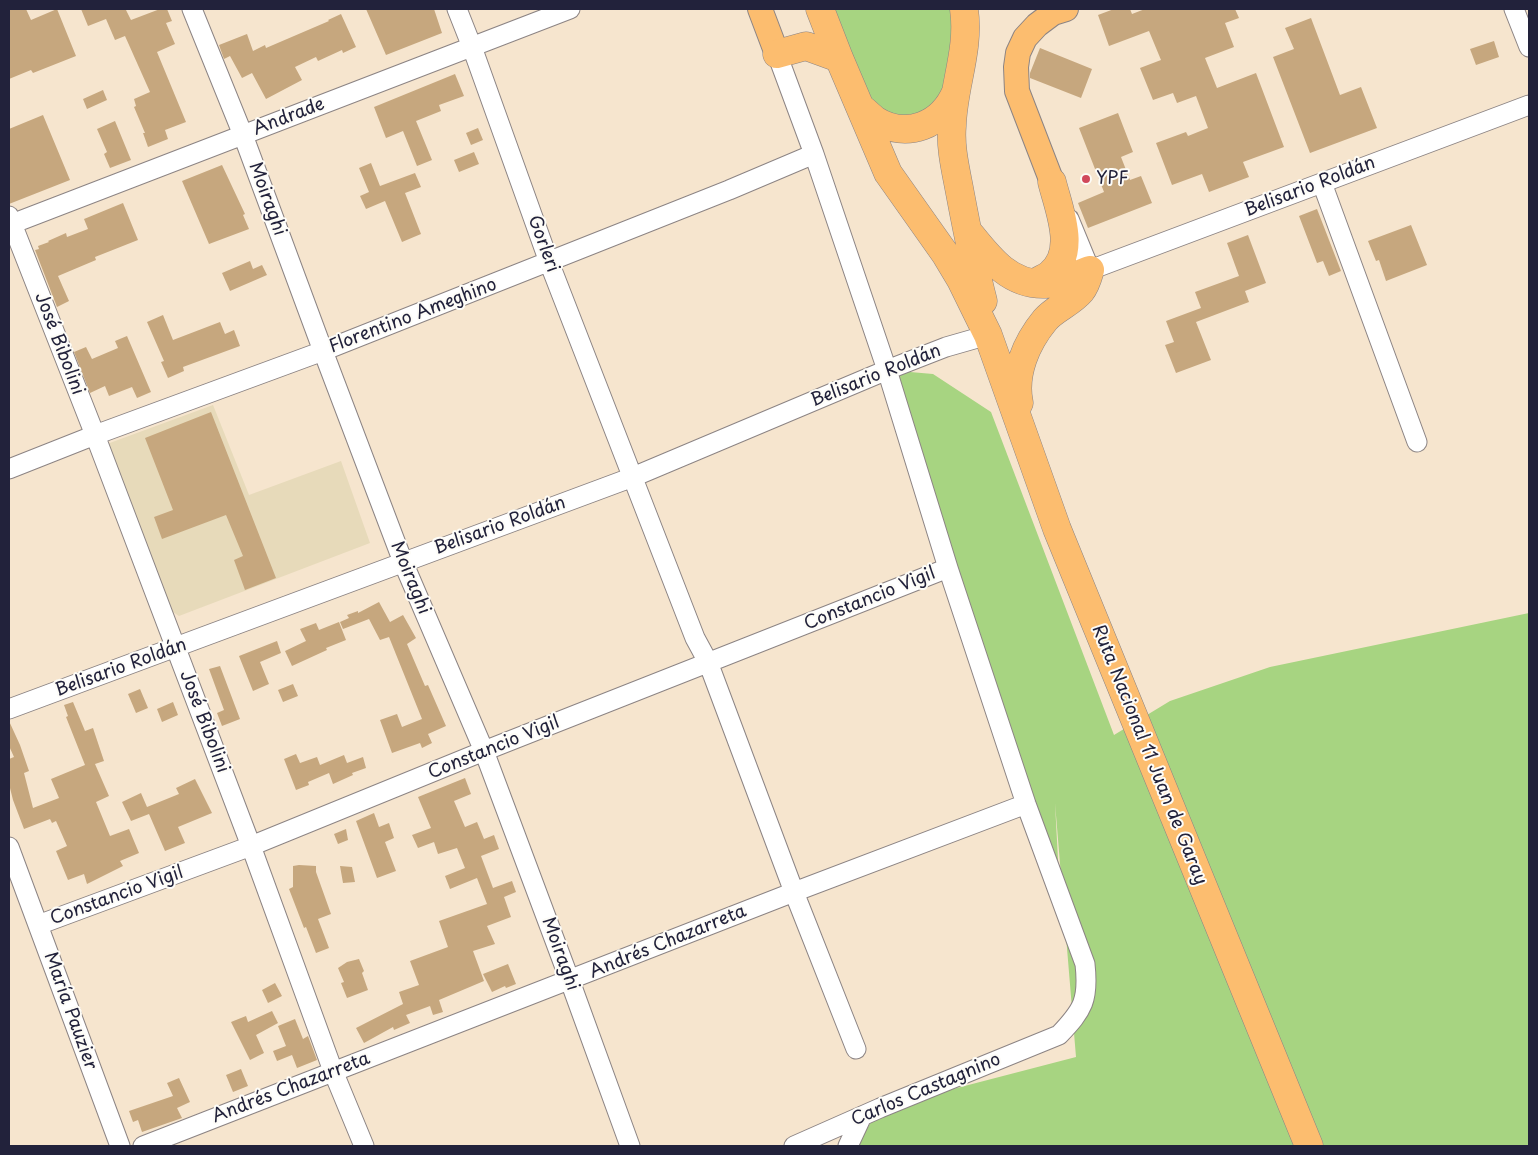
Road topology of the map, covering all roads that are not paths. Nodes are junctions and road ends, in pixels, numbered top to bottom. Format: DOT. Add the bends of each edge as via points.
graph roads {
  1 [pos="192,9"];
  2 [pos="457,9"];
  3 [pos="570,9"];
  4 [pos="760,9"];
  5 [pos="964,9"];
  6 [pos="983,9"];
  7 [pos="1066,9"];
  8 [pos="1514,9"];
  9 [pos="822,13"];
  10 [pos="472,46"];
  11 [pos="806,46"];
  12 [pos="1529,47"];
  13 [pos="777,54"];
  14 [pos="838,58"];
  15 [pos="960,74"];
  16 [pos="1529,105"];
  17 [pos="860,107"];
  18 [pos="243,135"];
  19 [pos="814,154"];
  20 [pos="1052,182"];
  21 [pos="1322,182"];
  22 [pos="10,222"];
  23 [pos="966,230"];
  24 [pos="549,262"];
  25 [pos="1090,270"];
  26 [pos="1035,283"];
  27 [pos="988,335"];
  28 [pos="323,351"];
  29 [pos="998,361"];
  30 [pos="887,370"];
  31 [pos="95,435"];
  32 [pos="1027,441"];
  33 [pos="1417,442"];
  34 [pos="9,469"];
  35 [pos="633,477"];
  36 [pos="403,562"];
  37 [pos="948,568"];
  38 [pos="176,648"];
  39 [pos="708,662"];
  40 [pos="9,709"];
  41 [pos="484,751"];
  42 [pos="1026,804"];
  43 [pos="251,846"];
  44 [pos="9,847"];
  45 [pos="794,892"];
  46 [pos="38,926"];
  47 [pos="570,981"];
  48 [pos="856,1049"];
  49 [pos="333,1071"];
  50 [pos="862,1116"];
  51 [pos="120,1146"];
  52 [pos="143,1146"];
  53 [pos="364,1146"];
  54 [pos="630,1146"];
  55 [pos="794,1146"];
  56 [pos="848,1146"];
  57 [pos="1309,1146"];
  1 -- 18 [label="street, Moiraghi"];
  2 -- 10 [label="street, Gorleri"];
  3 -- 10 [label="street, Andrade"];
  4 -- 13 [label="main road"];
  5 -- 15 [label="highway, Ruta Nacional 11 Juan de Garay" via="965,36"];
  6 -- 15 [label="highway, Ruta Nacional 11 Juan de Garay"];
  7 -- 20 [label="main road" via="1037,25 1025,38 1016,68 1017,91"];
  8 -- 12 [label="street"];
  9 -- 11 [label="highway"];
  9 -- 14 [label="highway, Ruta Nacional 11 Juan de Garay"];
  10 -- 18 [label="street, Andrade"];
  10 -- 24 [label="street, Gorleri"];
  11 -- 13 [label="highway"];
  11 -- 14 [label="highway"];
  13 -- 19 [label="street"];
  14 -- 17 [label="highway, Ruta Nacional 11 Juan de Garay"];
  15 -- 17 [label="highway, Ruta Nacional 11 Juan de Garay" via="953,99 934,121 923,127 891,126 876,120"];
  15 -- 23 [label="highway, Ruta Nacional 11 Juan de Garay" via="951,128"];
  16 -- 21 [label="street, Belisario Roldán"];
  17 -- 27 [label="highway, Ruta Nacional 11 Juan de Garay" via="893,182 946,255"];
  18 -- 22 [label="street, Andrade"];
  18 -- 28 [label="street, Moiraghi"];
  19 -- 24 [label="street, Florentino Ameghino"];
  19 -- 30 [label="street"];
  20 -- 25 [label="street"];
  20 -- 26 [label="highway" via="1066,233 1065,245 1056,267"];
  21 -- 25 [label="street, Belisario Roldán"];
  21 -- 33 [label="street"];
  22 -- 31 [label="street, José Bibolini"];
  23 -- 26 [label="highway" via="1006,273"];
  23 -- 29 [label="highway, Ruta Nacional 11 Juan de Garay"];
  24 -- 28 [label="street, Florentino Ameghino"];
  24 -- 35 [label="street, Gorleri"];
  25 -- 26 [label="highway" via="1056,282"];
  25 -- 32 [label="highway" via="1080,292 1045,320 1019,367 1016,389"];
  27 -- 29 [label="highway, Ruta Nacional 11 Juan de Garay"];
  27 -- 30 [label="street, Belisario Roldán"];
  28 -- 31 [label="street, Florentino Ameghino"];
  28 -- 36 [label="street, Moiraghi"];
  29 -- 32 [label="highway, Ruta Nacional 11 Juan de Garay"];
  30 -- 35 [label="street, Belisario Roldán"];
  30 -- 37 [label="street"];
  31 -- 34 [label="street, Florentino Ameghino"];
  31 -- 38 [label="street, José Bibolini"];
  32 -- 57 [label="highway, Ruta Nacional 11 Juan de Garay" via="1057,529"];
  35 -- 36 [label="street, Belisario Roldán"];
  35 -- 39 [label="street, Gorleri" via="695,638"];
  36 -- 38 [label="street, Belisario Roldán"];
  36 -- 41 [label="street, Moiraghi"];
  37 -- 39 [label="street, Constancio Vigil"];
  37 -- 42 [label="street"];
  38 -- 40 [label="street, Belisario Roldán"];
  38 -- 43 [label="street, José Bibolini"];
  39 -- 41 [label="street, Constancio Vigil"];
  39 -- 45 [label="street, Gorleri"];
  41 -- 43 [label="street, Constancio Vigil"];
  41 -- 47 [label="street, Moiraghi"];
  42 -- 45 [label="street, Andrés Chazarreta"];
  42 -- 50 [label="street, Carlos Castagnino" via="1084,964 1087,985 1084,1001 1075,1018 1058,1035"];
  43 -- 46 [label="street, Constancio Vigil"];
  43 -- 49 [label="street, José Bibolini"];
  44 -- 46 [label="street, María Pauzier"];
  45 -- 47 [label="street, Andrés Chazarreta"];
  45 -- 48 [label="street, Gorleri"];
  46 -- 51 [label="street, María Pauzier"];
  47 -- 49 [label="street, Andrés Chazarreta"];
  47 -- 54 [label="street, Moiraghi"];
  49 -- 52 [label="street, Andrés Chazarreta"];
  49 -- 53 [label="street, José Bibolini"];
  50 -- 55 [label="street, Carlos Castagnino"];
  50 -- 56 [label="street"];
}
